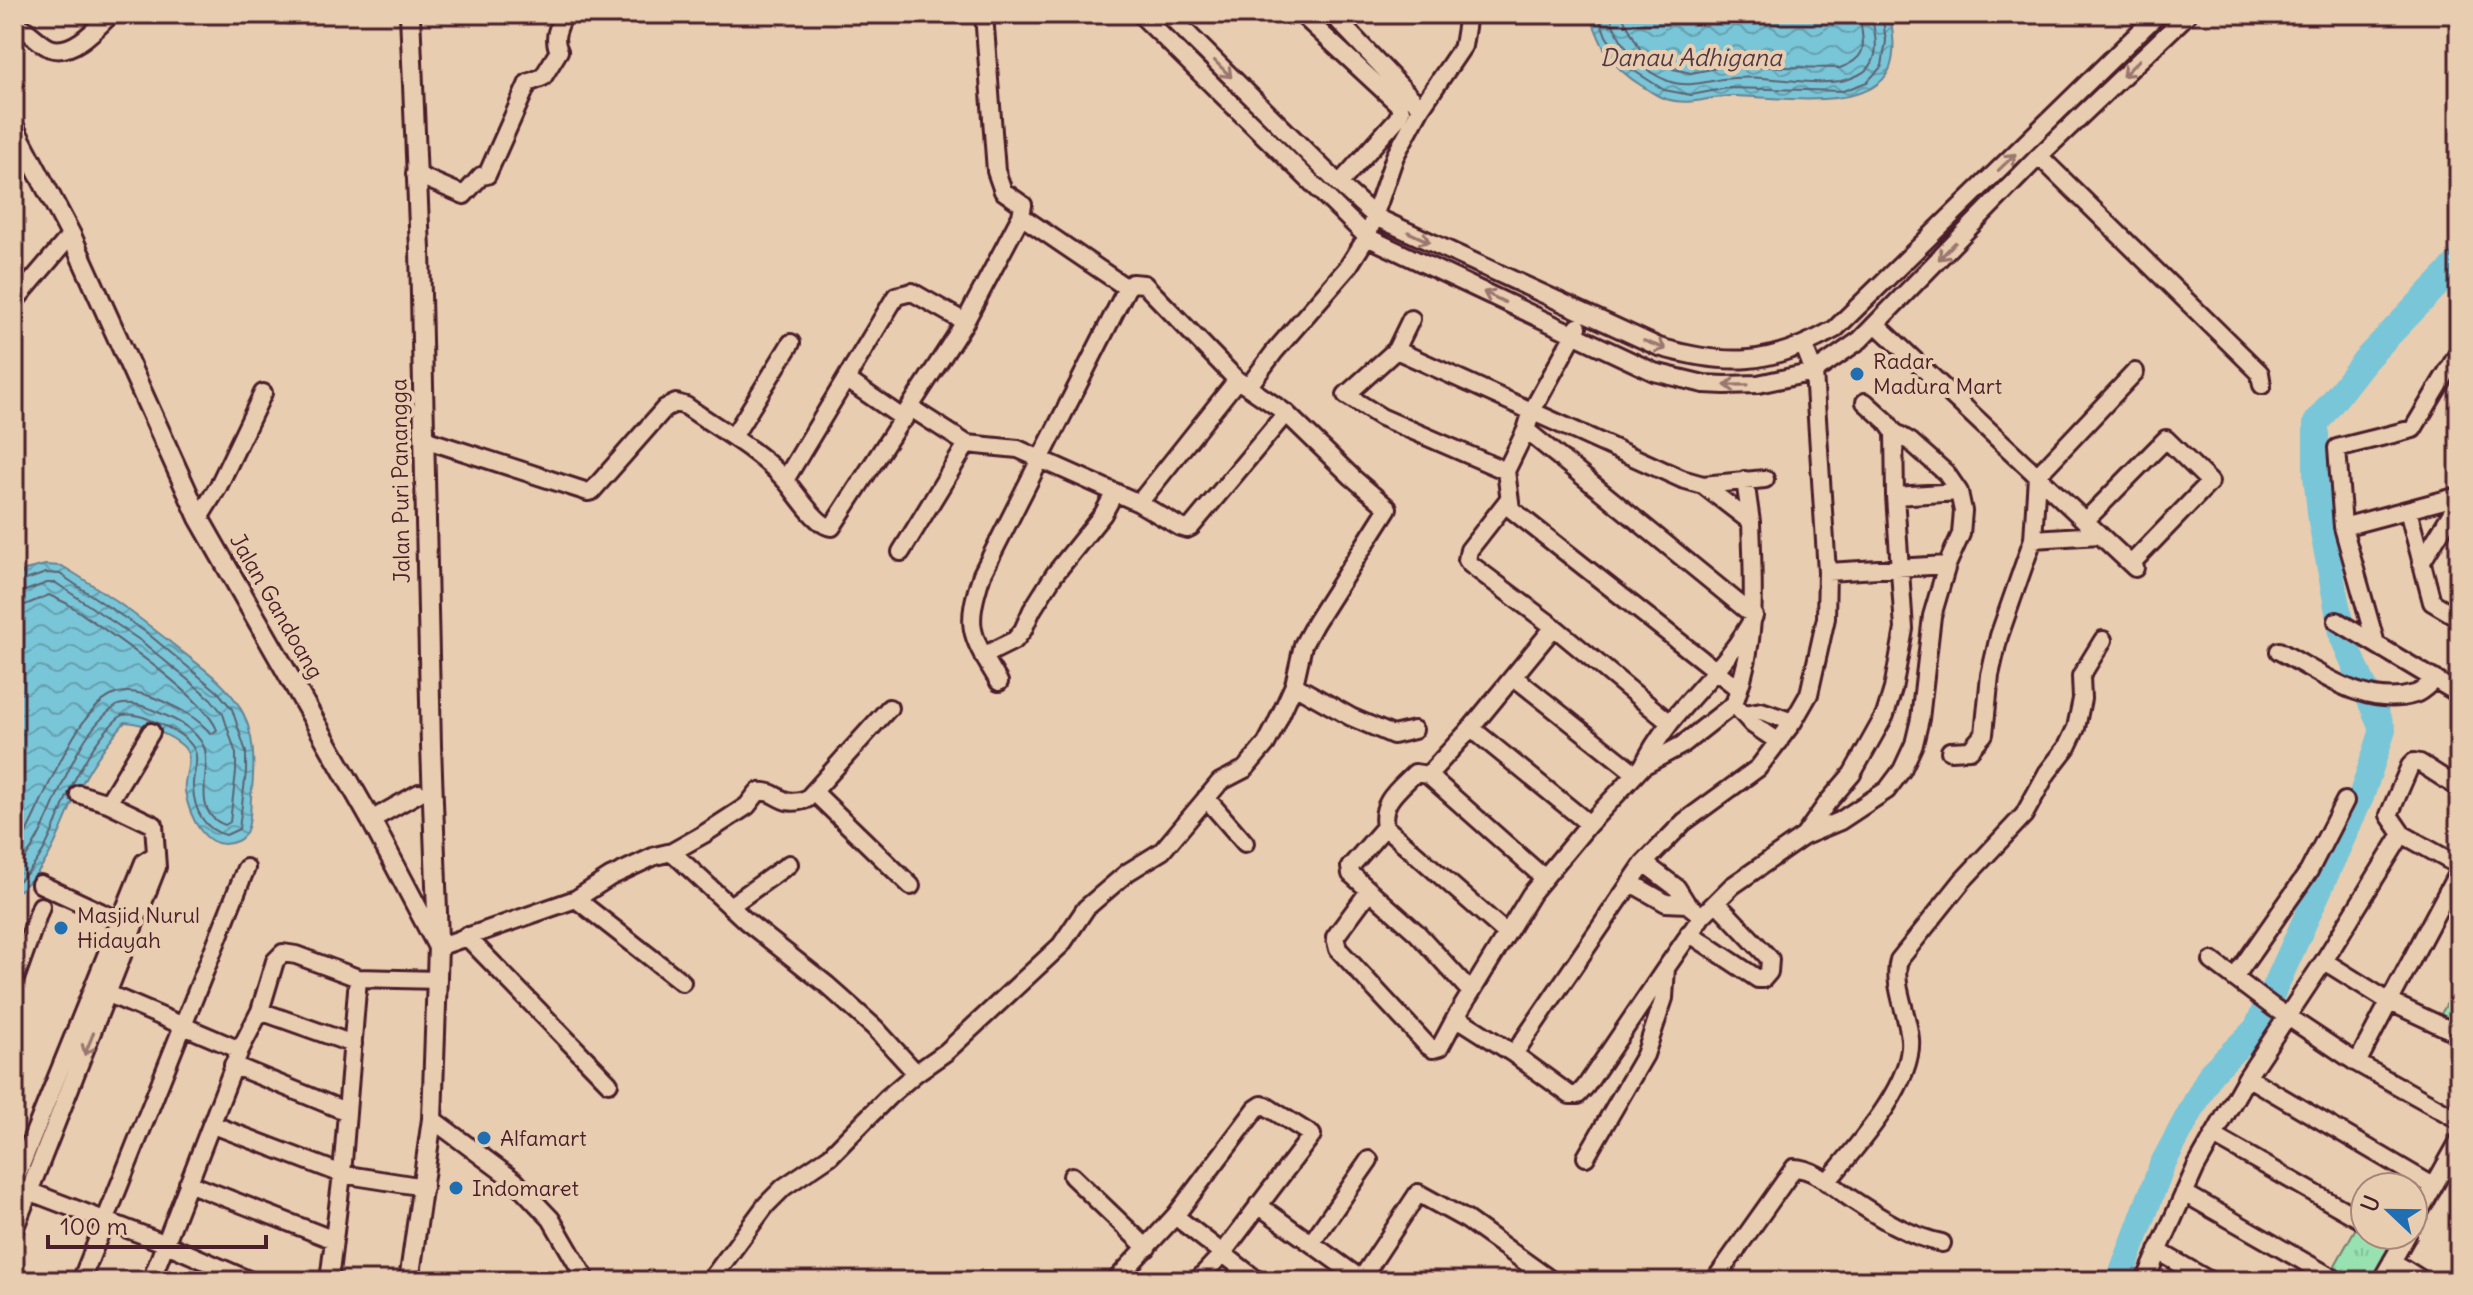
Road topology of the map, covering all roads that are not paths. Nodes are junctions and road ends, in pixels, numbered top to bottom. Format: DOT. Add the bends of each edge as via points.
graph roads {
  1 [pos="111,14"];
  2 [pos="410,14"];
  3 [pos="564,14"];
  4 [pos="984,14"];
  5 [pos="1140,14"];
  6 [pos="1168,14"];
  7 [pos="1301,14"];
  8 [pos="1332,14"];
  9 [pos="2158,14"];
  10 [pos="2176,18"];
  11 [pos="1467,21"];
  12 [pos="19,23"];
  13 [pos="1421,108"];
  14 [pos="14,127"];
  15 [pos="2039,156"];
  16 [pos="415,174"];
  17 [pos="1339,184"];
  18 [pos="1021,216"];
  19 [pos="1376,217"];
  20 [pos="71,235"];
  21 [pos="1367,237"];
  22 [pos="1127,288"];
  23 [pos="14,302"];
  24 [pos="1584,314"];
  25 [pos="1411,319"];
  26 [pos="965,322"];
  27 [pos="1876,324"];
  28 [pos="1573,336"];
  29 [pos="791,343"];
  30 [pos="1804,346"];
  31 [pos="1396,350"];
  32 [pos="2457,361"];
  33 [pos="1814,372"];
  34 [pos="2135,372"];
  35 [pos="846,379"];
  36 [pos="1243,384"];
  37 [pos="2262,385"];
  38 [pos="263,393"];
  39 [pos="1865,402"];
  40 [pos="1532,411"];
  41 [pos="1286,413"];
  42 [pos="908,414"];
  43 [pos="1526,430"];
  44 [pos="1894,432"];
  45 [pos="733,437"];
  46 [pos="424,439"];
  47 [pos="967,444"];
  48 [pos="1039,458"];
  49 [pos="1506,471"];
  50 [pos="2037,476"];
  51 [pos="1765,479"];
  52 [pos="785,480"];
  53 [pos="1745,480"];
  54 [pos="1703,485"];
  55 [pos="1115,492"];
  56 [pos="1959,492"];
  57 [pos="1895,496"];
  58 [pos="2459,498"];
  59 [pos="1508,500"];
  60 [pos="1139,503"];
  61 [pos="2408,510"];
  62 [pos="199,518"];
  63 [pos="2085,521"];
  64 [pos="1751,522"];
  65 [pos="2343,527"];
  66 [pos="2100,535"];
  67 [pos="2033,539"];
  68 [pos="901,552"];
  69 [pos="2421,563"];
  70 [pos="1947,565"];
  71 [pos="1900,568"];
  72 [pos="1827,572"];
  73 [pos="1754,616"];
  74 [pos="2459,618"];
  75 [pos="2344,625"];
  76 [pos="1554,627"];
  77 [pos="2103,640"];
  78 [pos="2376,644"];
  79 [pos="2279,651"];
  80 [pos="983,656"];
  81 [pos="1718,671"];
  82 [pos="1514,677"];
  83 [pos="2435,679"];
  84 [pos="999,682"];
  85 [pos="1294,685"];
  86 [pos="2459,694"];
  87 [pos="1739,702"];
  88 [pos="889,708"];
  89 [pos="1793,722"];
  90 [pos="1670,723"];
  91 [pos="1471,728"];
  92 [pos="1414,730"];
  93 [pos="151,732"];
  94 [pos="1779,742"];
  95 [pos="1950,751"];
  96 [pos="1639,769"];
  97 [pos="1428,775"];
  98 [pos="2459,788"];
  99 [pos="419,793"];
  100 [pos="815,793"];
  101 [pos="79,794"];
  102 [pos="1206,798"];
  103 [pos="2345,801"];
  104 [pos="108,803"];
  105 [pos="371,820"];
  106 [pos="1589,824"];
  107 [pos="1385,827"];
  108 [pos="2402,834"];
  109 [pos="1804,836"];
  110 [pos="1245,843"];
  111 [pos="672,852"];
  112 [pos="1644,863"];
  113 [pos="789,864"];
  114 [pos="246,868"];
  115 [pos="2459,868"];
  116 [pos="1543,877"];
  117 [pos="1631,883"];
  118 [pos="40,884"];
  119 [pos="911,886"];
  120 [pos="1369,891"];
  121 [pos="576,899"];
  122 [pos="1716,902"];
  123 [pos="1687,904"];
  124 [pos="41,906"];
  125 [pos="730,906"];
  126 [pos="1702,916"];
  127 [pos="127,924"];
  128 [pos="1506,933"];
  129 [pos="1689,933"];
  130 [pos="466,936"];
  131 [pos="438,947"];
  132 [pos="2212,961"];
  133 [pos="2324,961"];
  134 [pos="1666,968"];
  135 [pos="2235,977"];
  136 [pos="358,978"];
  137 [pos="438,980"];
  138 [pos="14,982"];
  139 [pos="682,982"];
  140 [pos="101,991"];
  141 [pos="1471,992"];
  142 [pos="2388,1001"];
  143 [pos="2274,1007"];
  144 [pos="260,1011"];
  145 [pos="1456,1017"];
  146 [pos="181,1027"];
  147 [pos="2457,1028"];
  148 [pos="353,1044"];
  149 [pos="1514,1054"];
  150 [pos="236,1057"];
  151 [pos="2357,1063"];
  152 [pos="916,1073"];
  153 [pos="2247,1077"];
  154 [pos="609,1083"];
  155 [pos="345,1111"];
  156 [pos="432,1119"];
  157 [pos="2459,1120"];
  158 [pos="211,1124"];
  159 [pos="2214,1136"];
  160 [pos="2459,1141"];
  161 [pos="1586,1157"];
  162 [pos="1369,1160"];
  163 [pos="342,1174"];
  164 [pos="1072,1176"];
  165 [pos="1827,1182"];
  166 [pos="188,1183"];
  167 [pos="2433,1186"];
  168 [pos="19,1187"];
  169 [pos="424,1187"];
  170 [pos="2184,1193"];
  171 [pos="2429,1193"];
  172 [pos="1258,1205"];
  173 [pos="2349,1213"];
  174 [pos="1175,1216"];
  175 [pos="105,1220"];
  176 [pos="14,1230"];
  177 [pos="334,1240"];
  178 [pos="1312,1242"];
  179 [pos="164,1243"];
  180 [pos="1942,1243"];
  181 [pos="1147,1248"];
  182 [pos="2158,1251"];
  183 [pos="2395,1251"];
  184 [pos="1222,1254"];
  185 [pos="2392,1261"];
  186 [pos="1361,1280"];
  187 [pos="2385,1280"];
  188 [pos="81,1281"];
  189 [pos="151,1281"];
  190 [pos="251,1281"];
  191 [pos="329,1281"];
  192 [pos="409,1281"];
  193 [pos="587,1281"];
  194 [pos="710,1281"];
  195 [pos="1115,1281"];
  196 [pos="1197,1281"];
  197 [pos="1258,1281"];
  198 [pos="1552,1281"];
  199 [pos="1714,1281"];
  200 [pos="2145,1281"];
  201 [pos="2210,1281"];
  202 [pos="2338,1281"];
  203 [pos="2424,1281"];
  1 -- 12 [label="street" via="82,40 60,50 47,48"];
  2 -- 16 [label="street, Jalan Puri Panangga"];
  3 -- 16 [label="street" via="556,35 559,51 543,77 528,83 487,175 464,195"];
  4 -- 18 [label="street" via="996,171 1003,191 1023,205"];
  5 -- 21 [label="street"];
  6 -- 17 [label="street, one-way"];
  7 -- 17 [label="street" via="1401,111"];
  8 -- 13 [label="street"];
  30 -- 9 [label="street, one-way" via="1835,329 1862,304"];
  10 -- 15 [label="street, one-way"];
  11 -- 13 [label="street" via="1463,46"];
  13 -- 19 [label="street" via="1395,156"];
  14 -- 20 [label="street, Jalan Gandoang"];
  15 -- 27 [label="street, one-way"];
  15 -- 37 [label="street" via="2260,373"];
  16 -- 46 [label="street, Jalan Puri Panangga"];
  17 -- 19 [label="street"];
  18 -- 22 [label="street"];
  18 -- 26 [label="street"];
  19 -- 21 [label="street"];
  19 -- 24 [label="street, one-way"];
  20 -- 23 [label="street"];
  20 -- 62 [label="street, Jalan Gandoang"];
  28 -- 21 [label="street, one-way"];
  21 -- 36 [label="street" via="1348,267"];
  22 -- 36 [label="street" via="1144,284"];
  22 -- 48 [label="street"];
  24 -- 28 [label="street"];
  24 -- 30 [label="street, one-way" via="1659,347 1715,360 1756,360"];
  25 -- 31 [label="street"];
  26 -- 35 [label="street" via="912,292 900,294"];
  26 -- 42 [label="street"];
  27 -- 33 [label="street"];
  27 -- 50 [label="street"];
  33 -- 28 [label="street, one-way" via="1758,384 1704,384 1654,372"];
  28 -- 40 [label="street"];
  29 -- 45 [label="street"];
  30 -- 33 [label="street"];
  31 -- 40 [label="street"];
  31 -- 49 [label="street" via="1346,395 1381,417"];
  32 -- 65 [label="street" via="2413,429 2337,448"];
  33 -- 72 [label="street"];
  34 -- 50 [label="street"];
  35 -- 42 [label="street"];
  35 -- 52 [label="street"];
  36 -- 41 [label="street"];
  36 -- 60 [label="street"];
  38 -- 62 [label="street"];
  39 -- 44 [label="street"];
  40 -- 43 [label="street"];
  40 -- 54 [label="street" via="1644,464"];
  41 -- 60 [label="street" via="1191,527 1180,527"];
  41 -- 85 [label="street" via="1388,508 1303,645"];
  42 -- 47 [label="street"];
  42 -- 52 [label="street" via="832,527 822,524"];
  43 -- 49 [label="street"];
  43 -- 73 [label="street"];
  44 -- 56 [label="street" via="1928,455"];
  44 -- 57 [label="street"];
  45 -- 46 [label="street" via="686,406 671,404 588,492"];
  45 -- 52 [label="street"];
  46 -- 131 [label="street, Jalan Puri Panangga"];
  47 -- 48 [label="street" via="1018,449"];
  47 -- 68 [label="street"];
  48 -- 55 [label="street"];
  48 -- 80 [label="street" via="971,607 971,627"];
  49 -- 59 [label="street"];
  50 -- 63 [label="street"];
  50 -- 67 [label="street"];
  51 -- 53 [label="street"];
  53 -- 54 [label="street"];
  53 -- 64 [label="street"];
  54 -- 64 [label="street"];
  55 -- 60 [label="street"];
  55 -- 80 [label="street" via="1054,575 1015,640"];
  56 -- 57 [label="street"];
  56 -- 70 [label="street" via="1961,534"];
  57 -- 71 [label="street"];
  58 -- 61 [label="street"];
  58 -- 69 [label="street"];
  59 -- 76 [label="street" via="1467,560"];
  59 -- 81 [label="street" via="1516,515"];
  61 -- 65 [label="street"];
  61 -- 69 [label="street"];
  62 -- 105 [label="street, Jalan Gandoang"];
  63 -- 66 [label="street"];
  63 -- 66 [label="street" via="2166,439 2210,482 2133,566"];
  64 -- 73 [label="street"];
  65 -- 78 [label="street"];
  66 -- 67 [label="street"];
  67 -- 95 [label="street" via="1999,636 1984,734 1970,750"];
  69 -- 74 [label="street" via="2432,602"];
  70 -- 71 [label="street"];
  70 -- 109 [label="street" via="1932,616 1920,719 1902,770 1887,790 1840,821"];
  71 -- 72 [label="street"];
  71 -- 109 [label="street" via="1904,629 1885,715 1852,774"];
  72 -- 89 [label="street" via="1826,618 1817,662 1809,694"];
  73 -- 81 [label="street"];
  73 -- 87 [label="street"];
  75 -- 78 [label="street"];
  76 -- 82 [label="street"];
  76 -- 90 [label="street"];
  77 -- 165 [label="street" via="2081,676 2076,728 2024,815 1899,960 1910,1059 1875,1124"];
  78 -- 83 [label="street"];
  79 -- 83 [label="street" via="2369,696 2418,694"];
  80 -- 84 [label="street"];
  81 -- 87 [label="street"];
  81 -- 90 [label="street"];
  82 -- 91 [label="street"];
  82 -- 96 [label="street"];
  83 -- 86 [label="street"];
  85 -- 92 [label="street" via="1393,735"];
  85 -- 102 [label="street" via="1266,744 1245,769 1220,782"];
  87 -- 89 [label="street"];
  87 -- 94 [label="street" via="1752,724"];
  87 -- 96 [label="street"];
  88 -- 100 [label="street"];
  89 -- 94 [label="street"];
  90 -- 96 [label="street"];
  91 -- 97 [label="street"];
  91 -- 106 [label="street"];
  93 -- 104 [label="street"];
  94 -- 112 [label="street" via="1758,768 1684,822"];
  96 -- 106 [label="street"];
  97 -- 107 [label="street" via="1415,773 1387,802"];
  97 -- 116 [label="street"];
  98 -- 108 [label="street" via="2420,763 2410,766 2389,815"];
  99 -- 105 [label="street"];
  100 -- 111 [label="street" via="796,803 758,792 747,806"];
  100 -- 119 [label="street"];
  101 -- 104 [label="street"];
  102 -- 110 [label="street"];
  102 -- 152 [label="street" via="1162,851 1086,908 1061,945 946,1052"];
  103 -- 135 [label="street" via="2309,871"];
  104 -- 127 [label="street" via="154,825 155,855 144,862"];
  105 -- 131 [label="street, Jalan Gandoang"];
  106 -- 116 [label="street"];
  107 -- 120 [label="street" via="1350,867 1353,878"];
  107 -- 128 [label="street"];
  108 -- 115 [label="street"];
  108 -- 133 [label="street"];
  109 -- 122 [label="street"];
  111 -- 121 [label="street" via="624,870"];
  111 -- 125 [label="street"];
  112 -- 117 [label="street"];
  112 -- 123 [label="street" via="1677,888"];
  113 -- 125 [label="street"];
  114 -- 146 [label="street"];
  115 -- 142 [label="street"];
  116 -- 128 [label="street"];
  117 -- 123 [label="street" via="1666,903"];
  117 -- 149 [label="street"];
  118 -- 127 [label="street"];
  120 -- 141 [label="street"];
  120 -- 145 [label="street" via="1335,937 1338,949 1433,1049 1440,1047"];
  121 -- 130 [label="street"];
  121 -- 139 [label="street"];
  122 -- 126 [label="street"];
  122 -- 129 [label="street" via="1771,961 1763,979"];
  123 -- 126 [label="street"];
  124 -- 138 [label="street"];
  125 -- 152 [label="street" via="875,1028"];
  126 -- 129 [label="street"];
  127 -- 140 [label="street"];
  128 -- 141 [label="street"];
  129 -- 134 [label="street"];
  130 -- 131 [label="street"];
  130 -- 154 [label="street"];
  131 -- 137 [label="street, Jalan Gandoang"];
  132 -- 135 [label="street"];
  133 -- 142 [label="street"];
  133 -- 143 [label="street"];
  134 -- 149 [label="street" via="1578,1095 1570,1095"];
  134 -- 161 [label="street" via="1664,998 1645,1055"];
  135 -- 143 [label="street"];
  136 -- 137 [label="street"];
  136 -- 144 [label="street" via="283,953 275,961"];
  136 -- 148 [label="street"];
  137 -- 156 [label="street, Jalan Gandoang"];
  140 -- 146 [label="street"];
  140 -- 168 [label="street"];
  141 -- 145 [label="street"];
  142 -- 147 [label="street"];
  142 -- 151 [label="street"];
  143 -- 151 [label="street"];
  143 -- 153 [label="street"];
  144 -- 148 [label="street"];
  144 -- 150 [label="street"];
  145 -- 149 [label="street"];
  146 -- 150 [label="street"];
  146 -- 175 [label="street"];
  148 -- 155 [label="street"];
  150 -- 155 [label="street"];
  150 -- 158 [label="street"];
  151 -- 157 [label="street"];
  152 -- 194 [label="street" via="830,1156 766,1205"];
  153 -- 159 [label="street"];
  153 -- 167 [label="street"];
  155 -- 163 [label="street"];
  156 -- 169 [label="street, Jalan Gandoang"];
  156 -- 193 [label="street" via="515,1181 551,1219"];
  158 -- 163 [label="street"];
  158 -- 166 [label="street"];
  159 -- 170 [label="street"];
  159 -- 173 [label="street"];
  160 -- 167 [label="street"];
  162 -- 178 [label="street"];
  163 -- 169 [label="street"];
  163 -- 177 [label="street"];
  164 -- 181 [label="street"];
  165 -- 180 [label="street" via="1889,1223"];
  165 -- 199 [label="street" via="1791,1169"];
  166 -- 177 [label="street"];
  166 -- 179 [label="street"];
  167 -- 171 [label="street"];
  168 -- 175 [label="street"];
  168 -- 176 [label="street"];
  169 -- 192 [label="street, Jalan Gandoang"];
  170 -- 182 [label="street"];
  170 -- 202 [label="street"];
  172 -- 174 [label="street" via="1312,1135 1262,1105"];
  172 -- 178 [label="street"];
  172 -- 184 [label="street"];
  174 -- 181 [label="street"];
  174 -- 184 [label="street"];
  175 -- 179 [label="street"];
  175 -- 188 [label="street"];
  177 -- 191 [label="street"];
  178 -- 186 [label="street"];
  179 -- 189 [label="street"];
  179 -- 190 [label="street"];
  181 -- 195 [label="street"];
  182 -- 200 [label="street"];
  182 -- 201 [label="street"];
  183 -- 185 [label="street"];
  184 -- 196 [label="street"];
  184 -- 197 [label="street"];
  185 -- 187 [label="street"];
  185 -- 203 [label="street"];
  186 -- 198 [label="street" via="1418,1193 1467,1220"];
}
